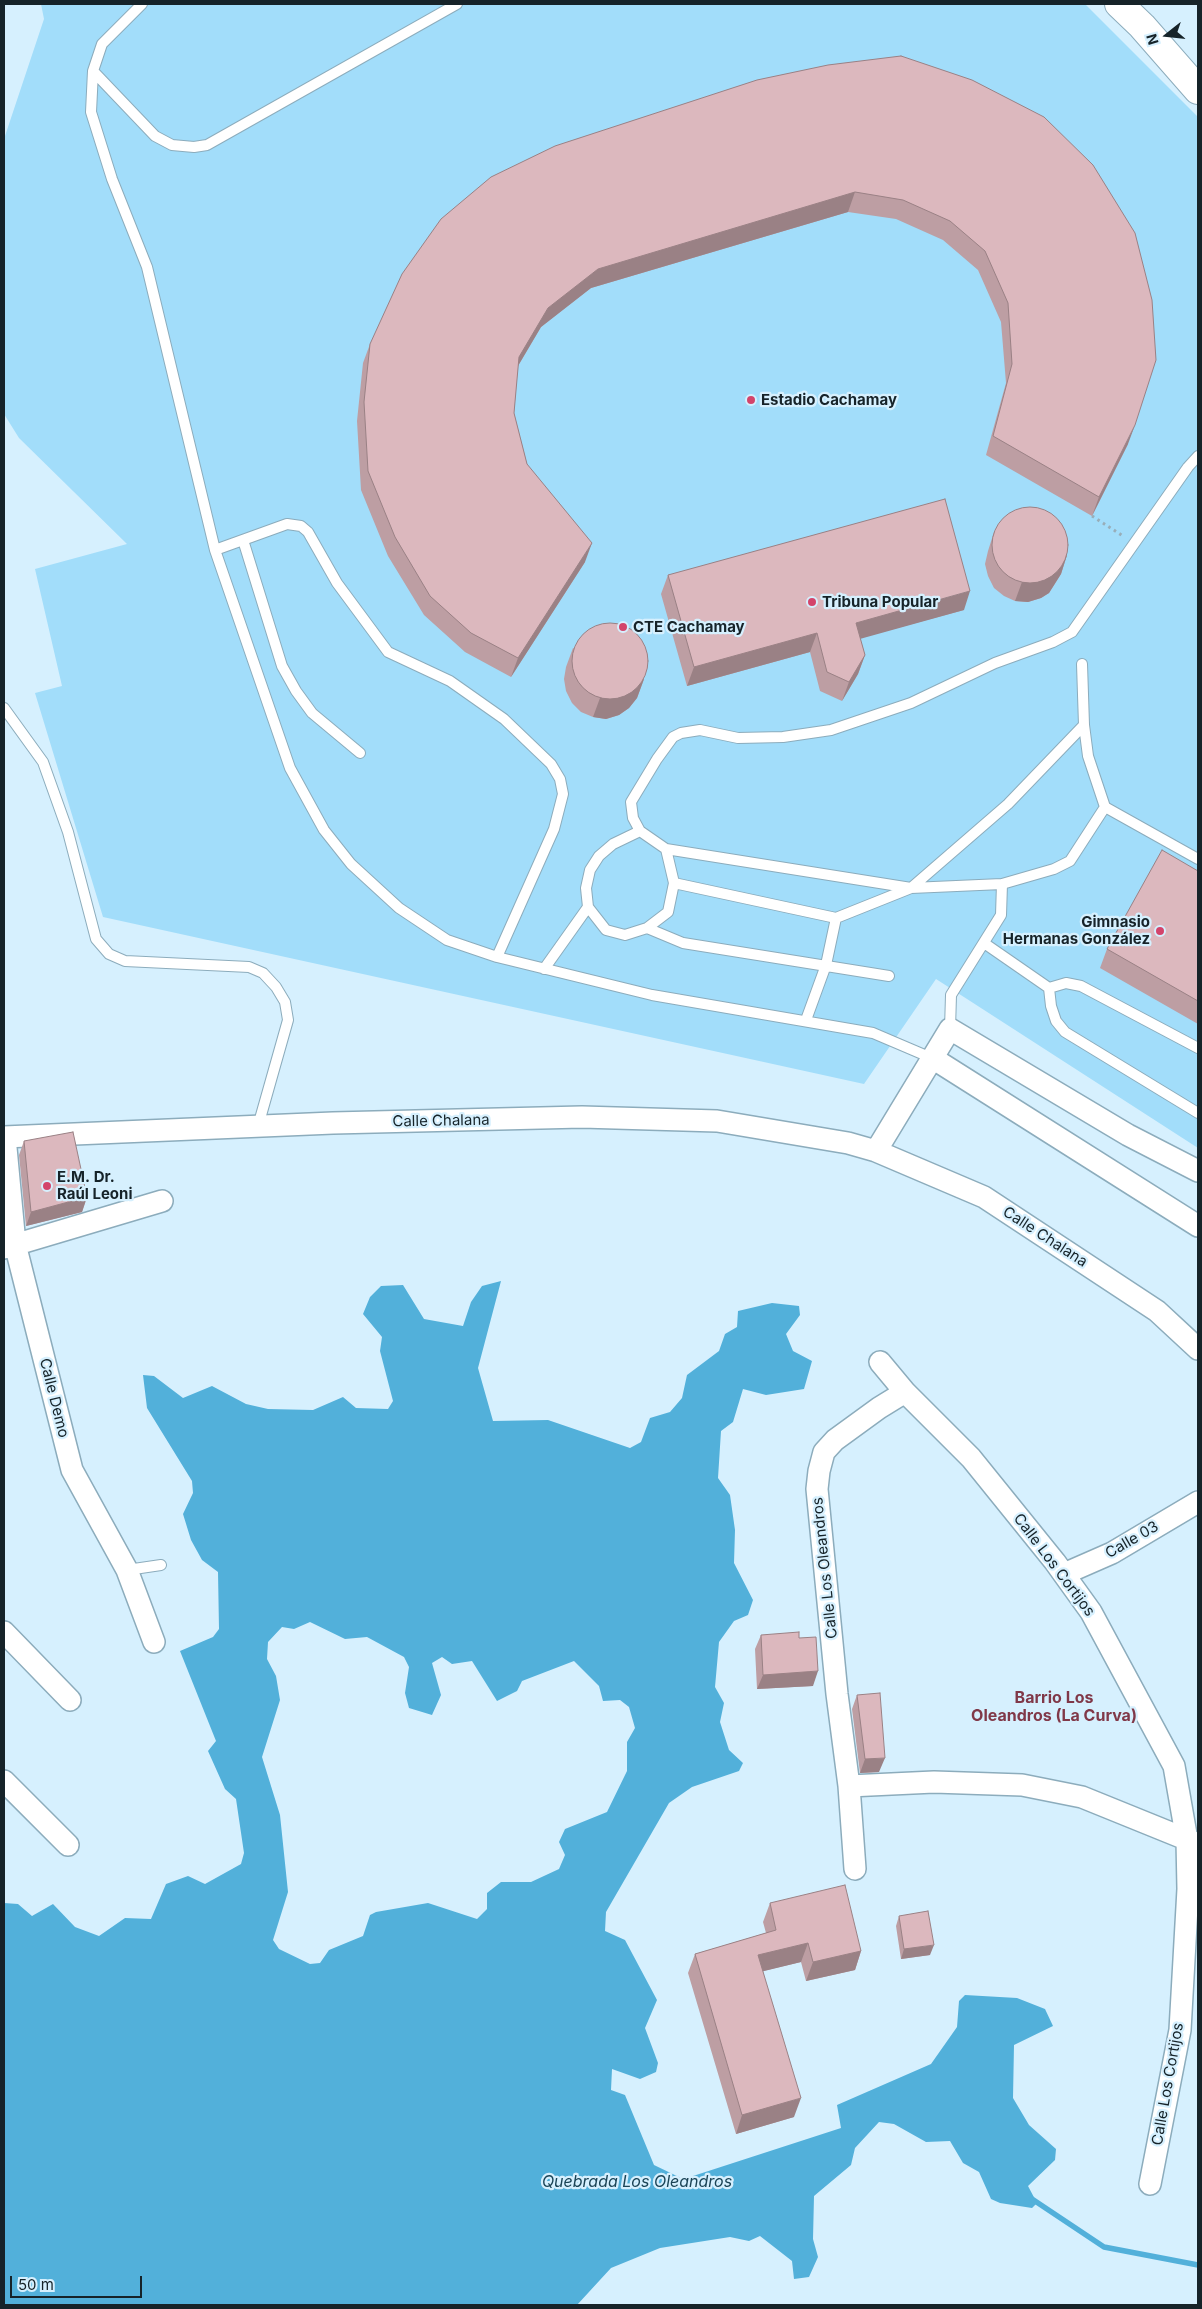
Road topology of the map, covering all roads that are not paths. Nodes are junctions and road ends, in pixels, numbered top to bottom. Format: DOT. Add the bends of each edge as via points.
graph roads {
  1 [pos="142,4"];
  2 [pos="457,4"];
  3 [pos="1119,4"];
  4 [pos="1125,4"];
  5 [pos="1198,65"];
  6 [pos="92,71"];
  7 [pos="1198,90"];
  8 [pos="1198,456"];
  9 [pos="243,540"];
  10 [pos="215,550"];
  11 [pos="1082,664"];
  12 [pos="4,708"];
  13 [pos="1084,725"];
  14 [pos="360,753"];
  15 [pos="1105,807"];
  16 [pos="640,831"];
  17 [pos="666,850"];
  18 [pos="1198,859"];
  19 [pos="674,883"];
  20 [pos="1002,884"];
  21 [pos="911,888"];
  22 [pos="588,907"];
  23 [pos="836,918"];
  24 [pos="647,928"];
  25 [pos="984,942"];
  26 [pos="497,957"];
  27 [pos="826,965"];
  28 [pos="544,970"];
  29 [pos="889,976"];
  30 [pos="1049,988"];
  31 [pos="806,1020"];
  32 [pos="950,1029"];
  33 [pos="1198,1048"];
  34 [pos="934,1059"];
  35 [pos="1198,1113"];
  36 [pos="258,1126"];
  37 [pos="4,1137"];
  38 [pos="876,1150"];
  39 [pos="1198,1171"];
  40 [pos="162,1200"];
  41 [pos="1198,1226"];
  42 [pos="9,1246"];
  43 [pos="1198,1349"];
  44 [pos="880,1362"];
  45 [pos="905,1392"];
  46 [pos="1198,1502"];
  47 [pos="161,1565"];
  48 [pos="127,1570"];
  49 [pos="1064,1574"];
  50 [pos="4,1632"];
  51 [pos="154,1642"];
  52 [pos="70,1700"];
  53 [pos="4,1781"];
  54 [pos="849,1786"];
  55 [pos="1193,1842"];
  56 [pos="68,1845"];
  57 [pos="855,1869"];
  58 [pos="1150,2184"];
  1 -- 6 [label="lane" via="102,44"];
  2 -- 6 [label="lane" via="207,145 194,148 172,145 155,136"];
  3 -- 7 [label="main road"];
  4 -- 5 [label="main road"];
  6 -- 10 [label="lane" via="91,112 112,179 147,267"];
  8 -- 16 [label="lane" via="1072,632 995,663 911,703 831,730 783,737 738,738 689,730 672,737 631,802 633,818"];
  9 -- 10 [label="lane"];
  9 -- 14 [label="lane" via="282,666 312,713"];
  9 -- 26 [label="lane" via="287,524 301,526 308,532 337,583 388,652 450,681 504,719 551,764 563,794 556,822"];
  10 -- 26 [label="lane" via="290,768 324,830 351,864 399,908 447,940"];
  11 -- 13 [label="lane"];
  12 -- 36 [label="lane" via="43,762 68,832 96,939 109,954 125,962 249,967 263,973 285,1002 288,1020"];
  13 -- 15 [label="lane" via="1088,756"];
  13 -- 21 [label="lane" via="1008,804"];
  15 -- 18 [label="lane"];
  15 -- 20 [label="lane" via="1070,861"];
  16 -- 17 [label="lane"];
  16 -- 22 [label="lane" via="613,844 599,856 590,870 586,888"];
  17 -- 19 [label="lane"];
  17 -- 21 [label="lane"];
  19 -- 23 [label="lane"];
  19 -- 24 [label="lane" via="668,912"];
  20 -- 21 [label="lane"];
  20 -- 25 [label="lane" via="1001,915"];
  21 -- 23 [label="lane"];
  22 -- 24 [label="lane" via="606,930 625,935"];
  22 -- 28 [label="lane"];
  23 -- 27 [label="lane"];
  24 -- 27 [label="lane" via="683,943"];
  25 -- 30 [label="lane"];
  25 -- 32 [label="lane" via="950,995"];
  26 -- 28 [label="lane"];
  27 -- 29 [label="lane"];
  27 -- 31 [label="lane"];
  28 -- 31 [label="lane" via="652,995"];
  30 -- 33 [label="lane" via="1066,983 1081,986"];
  30 -- 35 [label="lane" via="1053,1013 1065,1032"];
  31 -- 34 [label="lane" via="873,1033"];
  32 -- 34 [label="street"];
  32 -- 39 [label="street" via="1128,1135"];
  34 -- 38 [label="street"];
  34 -- 41 [label="street"];
  36 -- 37 [label="street, Calle Chalana"];
  36 -- 38 [label="street, Calle Chalana" via="582,1117 718,1121"];
  37 -- 42 [label="street, Calle Demo"];
  38 -- 43 [label="street, Calle Chalana" via="984,1197 1157,1311"];
  40 -- 42 [label="street"];
  42 -- 48 [label="street, Calle Demo" via="72,1470"];
  44 -- 45 [label="street, Calle Los Cortijos"];
  45 -- 49 [label="street, Calle Los Cortijos" via="970,1458"];
  45 -- 54 [label="street, Calle Los Oleandros" via="835,1440 824,1452 819,1471 817,1489"];
  46 -- 49 [label="street, Calle 03" via="1112,1553"];
  47 -- 48 [label="lane"];
  48 -- 51 [label="street, Calle Demo"];
  49 -- 55 [label="street, Calle Los Cortijos" via="1091,1612 1174,1766"];
  50 -- 52 [label="street"];
  53 -- 56 [label="street"];
  54 -- 55 [label="street" via="934,1782 1022,1785 1082,1797"];
  54 -- 57 [label="street, Calle Los Oleandros"];
  55 -- 58 [label="street, Calle Los Cortijos" via="1180,2030"];
}
